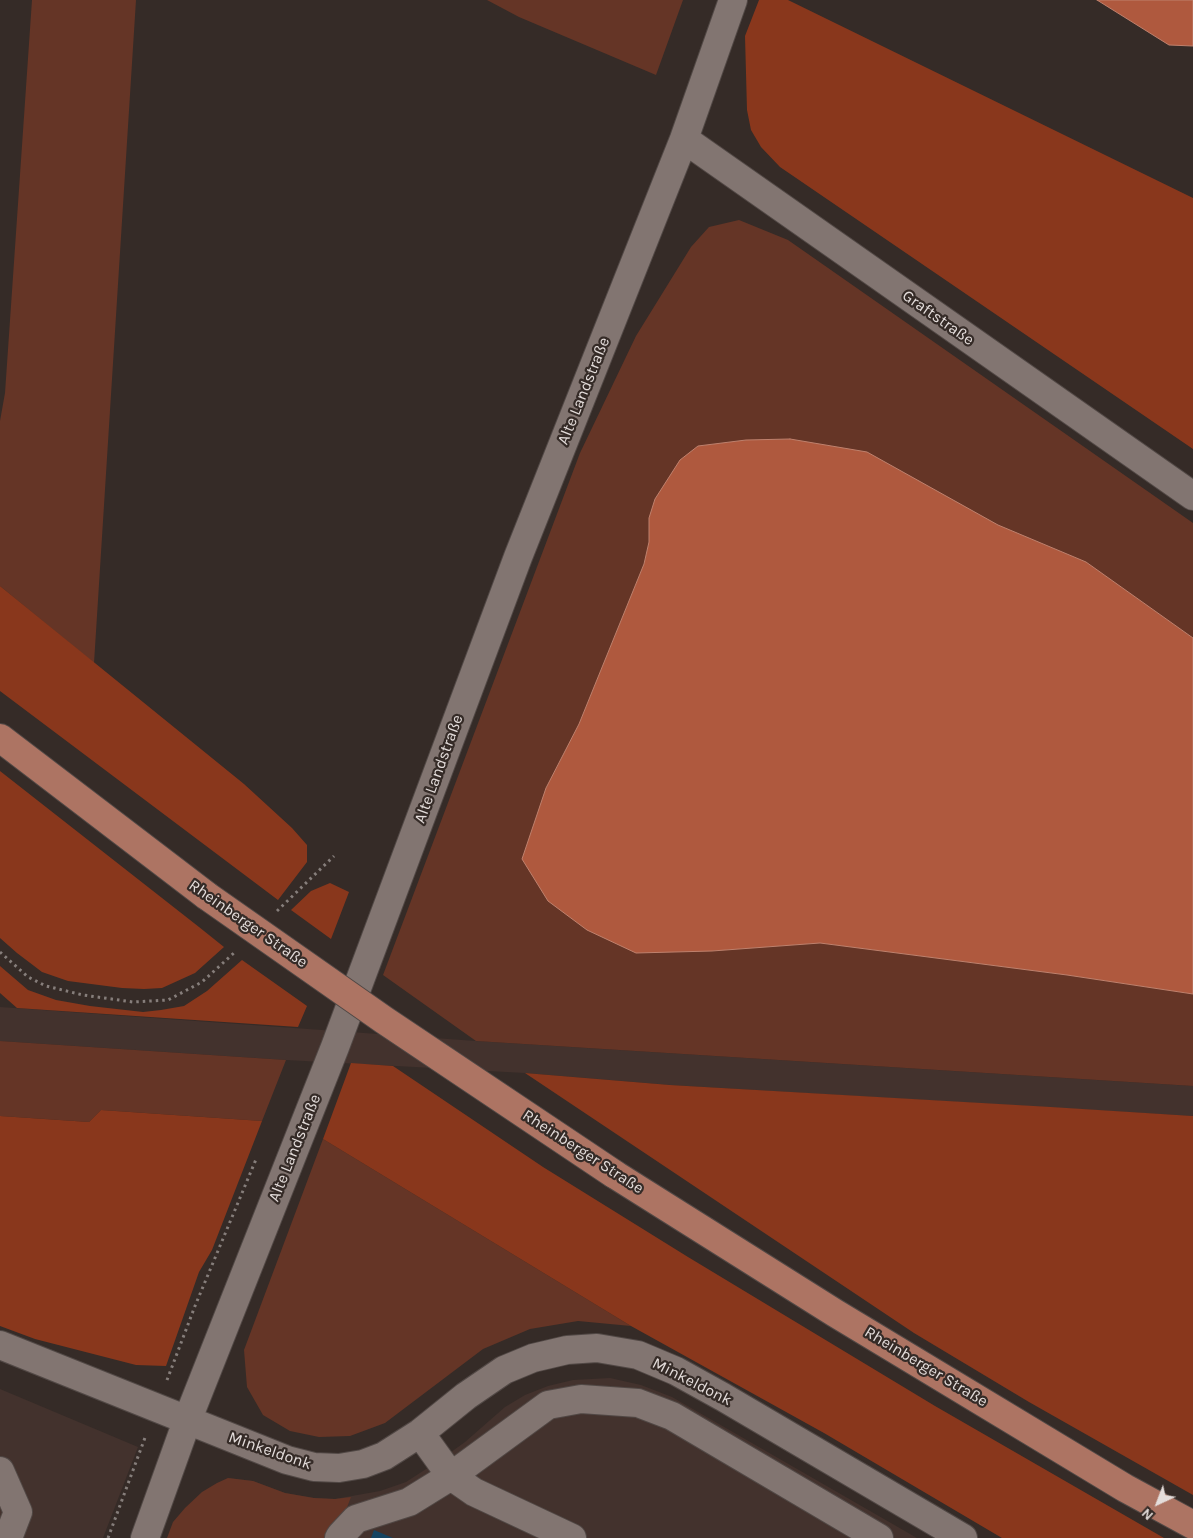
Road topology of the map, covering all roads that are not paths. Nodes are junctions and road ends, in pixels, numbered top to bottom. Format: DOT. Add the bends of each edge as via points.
graph roads {
  1 [pos="733,0"];
  2 [pos="684,140"];
  3 [pos="1193,496"];
  4 [pos="0,738"];
  5 [pos="0,1345"];
  6 [pos="187,1421"];
  7 [pos="420,1433"];
  8 [pos="0,1471"];
  9 [pos="451,1476"];
  10 [pos="1193,1524"];
  11 [pos="8,1538"];
  12 [pos="145,1538"];
  13 [pos="340,1538"];
  14 [pos="572,1538"];
  15 [pos="879,1538"];
  16 [pos="963,1538"];
  1 -- 2 [label="street, Alte Landstraße"];
  2 -- 3 [label="street, Graftstraße"];
  2 -- 6 [label="street, Alte Landstraße" via="518,558 335,1046"];
  4 -- 10 [label="main road, Rheinberger Straße, bridge" via="208,896 384,1020 614,1174 835,1313 1126,1488"];
  5 -- 6 [label="street, Minkeldonk"];
  6 -- 7 [label="street, Minkeldonk" via="287,1460 314,1467 339,1468 362,1464 384,1456"];
  6 -- 12 [label="street, Alte Landstraße"];
  7 -- 9 [label="street"];
  7 -- 16 [label="street, Minkeldonk" via="504,1370 533,1358 567,1350 597,1348 638,1355 723,1397"];
  8 -- 11 [label="street" via="18,1512"];
  9 -- 13 [label="street" via="409,1502 356,1519"];
  9 -- 14 [label="street" via="474,1492"];
  9 -- 15 [label="street" via="548,1406 581,1399 638,1403 672,1416"];
}
